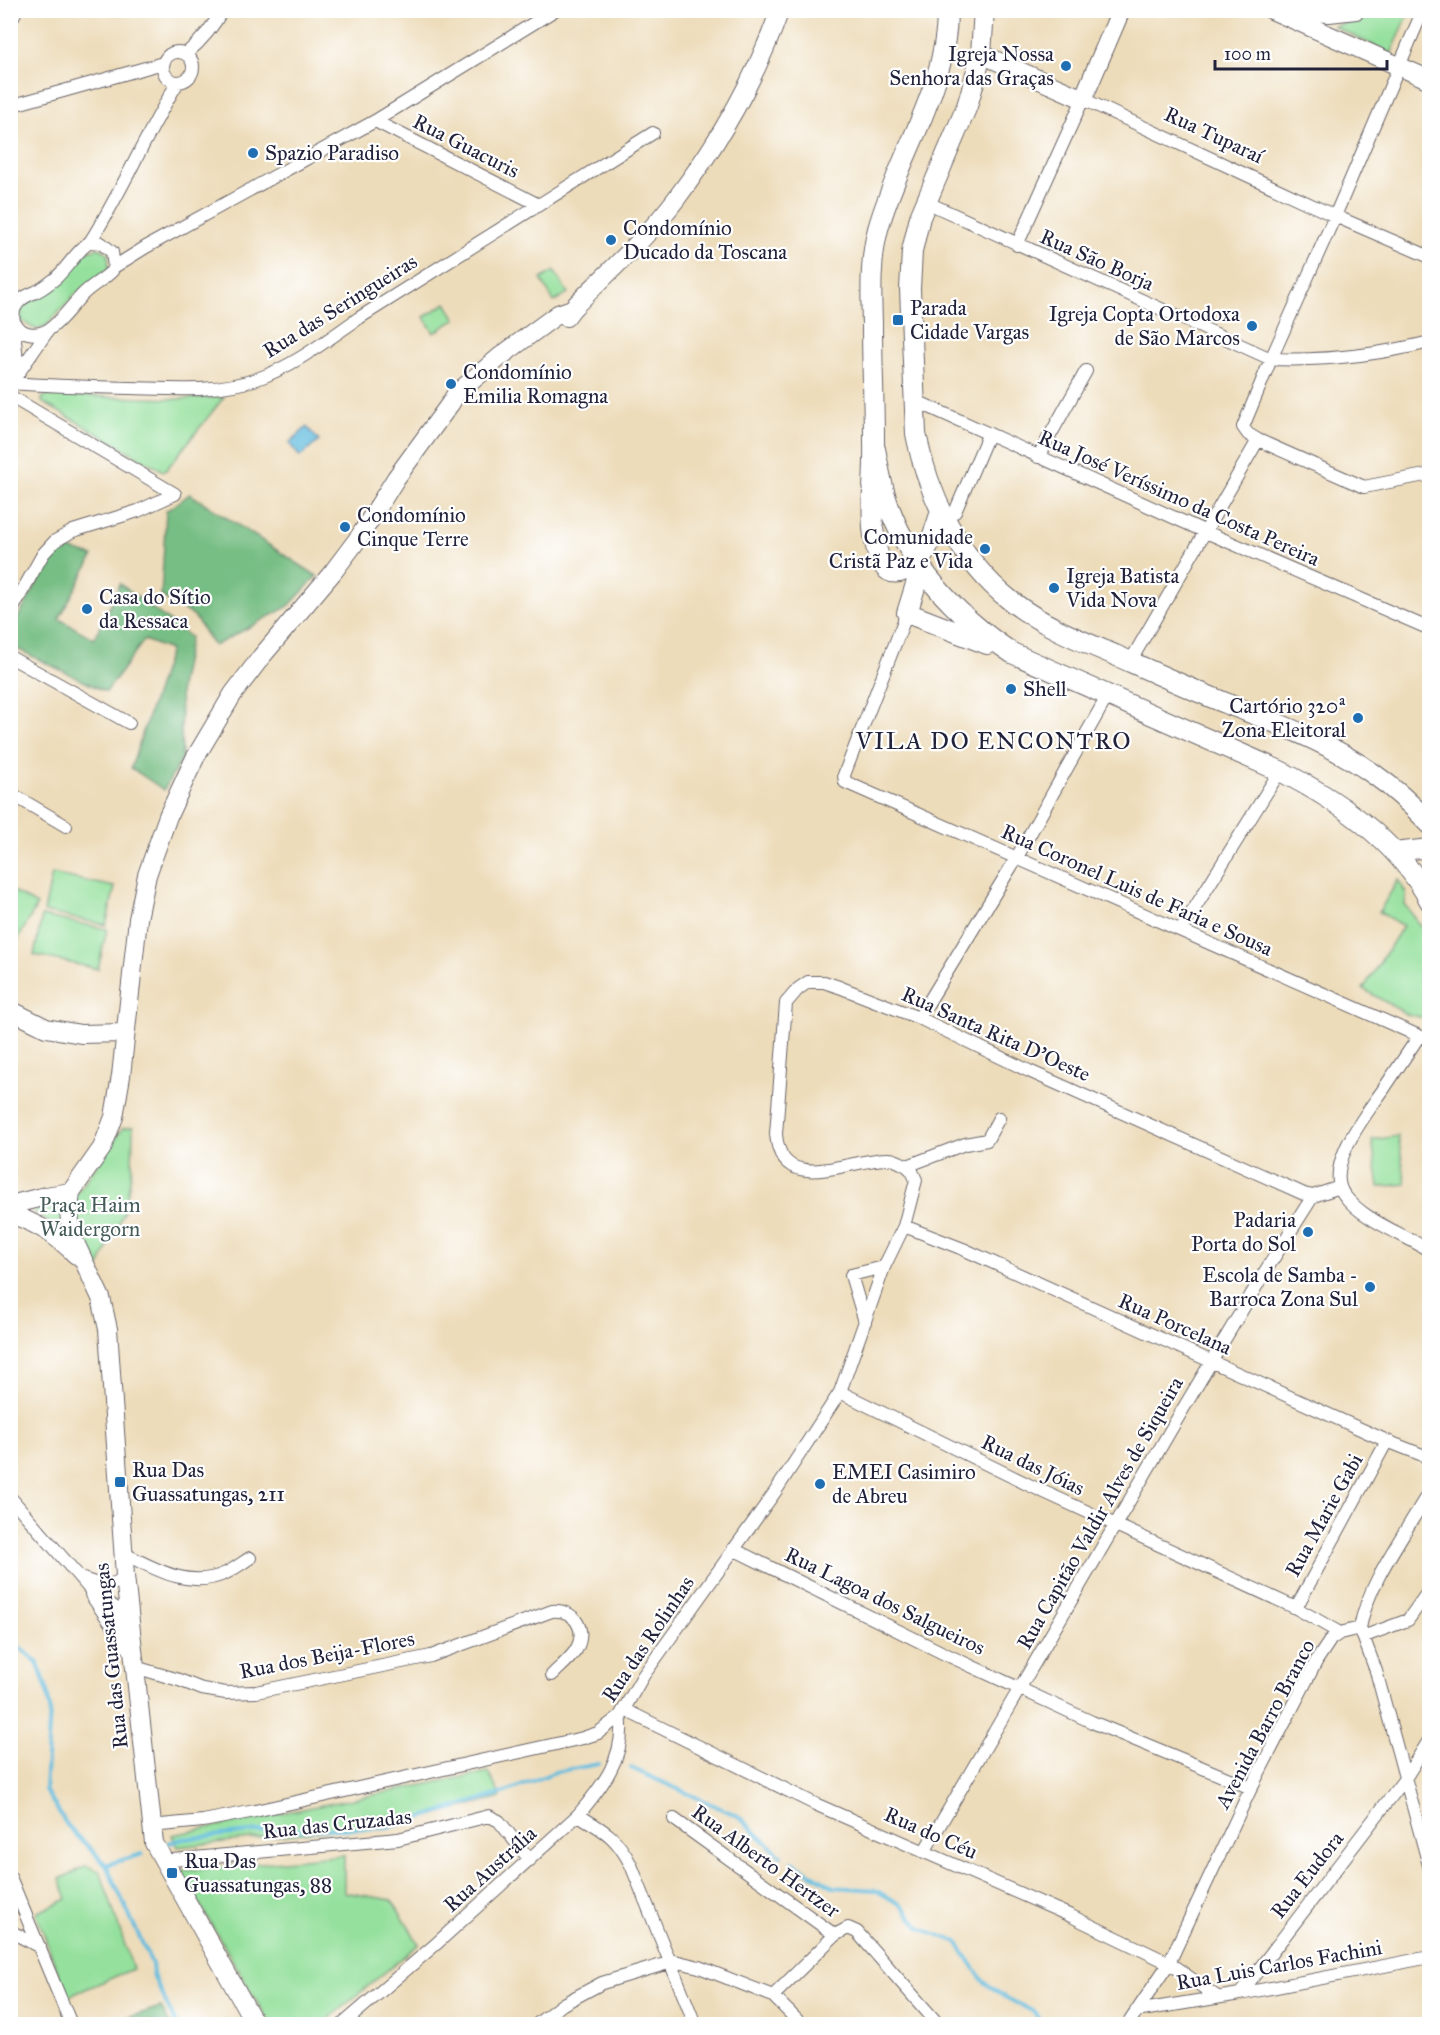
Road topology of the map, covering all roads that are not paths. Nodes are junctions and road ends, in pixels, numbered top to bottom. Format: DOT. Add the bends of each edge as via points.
graph roads {
  1 [pos="13,10"];
  2 [pos="222,10"];
  3 [pos="555,10"];
  4 [pos="780,10"];
  5 [pos="947,10"];
  6 [pos="984,10"];
  7 [pos="1121,10"];
  8 [pos="1356,10"];
  9 [pos="1423,10"];
  10 [pos="1273,11"];
  11 [pos="10,16"];
  12 [pos="186,54"];
  13 [pos="981,54"];
  14 [pos="163,63"];
  15 [pos="1399,66"];
  16 [pos="173,80"];
  17 [pos="1430,80"];
  18 [pos="1083,99"];
  19 [pos="13,104"];
  20 [pos="375,121"];
  21 [pos="653,134"];
  22 [pos="926,202"];
  23 [pos="539,205"];
  24 [pos="1335,216"];
  25 [pos="95,242"];
  26 [pos="1017,245"];
  27 [pos="1430,257"];
  28 [pos="114,267"];
  29 [pos="16,302"];
  30 [pos="14,326"];
  31 [pos="49,329"];
  32 [pos="1430,342"];
  33 [pos="1271,359"];
  34 [pos="1086,370"];
  35 [pos="13,384"];
  36 [pos="914,400"];
  37 [pos="988,435"];
  38 [pos="1258,440"];
  39 [pos="875,449"];
  40 [pos="1038,457"];
  41 [pos="1430,474"];
  42 [pos="948,512"];
  43 [pos="1206,532"];
  44 [pos="919,565"];
  45 [pos="907,613"];
  46 [pos="10,614"];
  47 [pos="1430,629"];
  48 [pos="1012,653"];
  49 [pos="10,657"];
  50 [pos="1130,662"];
  51 [pos="1108,695"];
  52 [pos="129,723"];
  53 [pos="1280,771"];
  54 [pos="10,794"];
  55 [pos="1430,824"];
  56 [pos="66,826"];
  57 [pos="1430,849"];
  58 [pos="1394,852"];
  59 [pos="1017,857"];
  60 [pos="1430,902"];
  61 [pos="1181,930"];
  62 [pos="10,1010"];
  63 [pos="919,1018"];
  64 [pos="125,1032"];
  65 [pos="1424,1038"];
  66 [pos="999,1118"];
  67 [pos="907,1166"];
  68 [pos="1340,1187"];
  69 [pos="71,1192"];
  70 [pos="1313,1196"];
  71 [pos="10,1204"];
  72 [pos="10,1214"];
  73 [pos="904,1226"];
  74 [pos="1430,1251"];
  75 [pos="84,1262"];
  76 [pos="884,1267"];
  77 [pos="865,1323"];
  78 [pos="1211,1362"];
  79 [pos="840,1392"];
  80 [pos="1387,1441"];
  81 [pos="1430,1458"];
  82 [pos="1430,1490"];
  83 [pos="10,1497"];
  84 [pos="1114,1525"];
  85 [pos="733,1549"];
  86 [pos="123,1553"];
  87 [pos="250,1558"];
  88 [pos="125,1576"];
  89 [pos="82,1579"];
  90 [pos="1430,1589"];
  91 [pos="94,1594"];
  92 [pos="1296,1608"];
  93 [pos="130,1617"];
  94 [pos="1363,1632"];
  95 [pos="1340,1633"];
  96 [pos="134,1659"];
  97 [pos="552,1675"];
  98 [pos="1020,1688"];
  99 [pos="622,1713"];
  100 [pos="1430,1739"];
  101 [pos="1404,1780"];
  102 [pos="1251,1788"];
  103 [pos="578,1815"];
  104 [pos="674,1819"];
  105 [pos="151,1826"];
  106 [pos="924,1852"];
  107 [pos="530,1860"];
  108 [pos="162,1861"];
  109 [pos="1430,1869"];
  110 [pos="10,1877"];
  111 [pos="10,1931"];
  112 [pos="835,1935"];
  113 [pos="40,1947"];
  114 [pos="1430,1957"];
  115 [pos="670,1962"];
  116 [pos="1169,1963"];
  117 [pos="1240,1994"];
  118 [pos="773,1996"];
  119 [pos="1218,1998"];
  120 [pos="1136,2011"];
  121 [pos="72,2025"];
  122 [pos="255,2025"];
  123 [pos="343,2025"];
  124 [pos="537,2025"];
  125 [pos="696,2025"];
  126 [pos="801,2025"];
  127 [pos="938,2025"];
  128 [pos="1128,2025"];
  1 -- 11 [label="street"];
  2 -- 12 [label="street" via="202,40"];
  3 -- 20 [label="street"];
  4 -- 64 [label="street" via="761,59 731,115 675,200 572,309 558,314 461,400 450,404 360,536 233,694 195,758 147,875"];
  5 -- 39 [label="main road" via="948,35 941,68 874,247 871,280"];
  6 -- 13 [label="main road"];
  7 -- 18 [label="street"];
  8 -- 10 [label="street"];
  9 -- 15 [label="street"];
  10 -- 15 [label="street"];
  12 -- 14 [label="street" via="172,53"];
  12 -- 16 [label="street" via="193,71 187,79"];
  13 -- 18 [label="street, Rua Tuparaí"];
  13 -- 22 [label="main road" via="967,106"];
  14 -- 16 [label="street" via="164,72"];
  14 -- 19 [label="street"];
  15 -- 17 [label="street"];
  15 -- 24 [label="street"];
  16 -- 25 [label="street"];
  18 -- 24 [label="street, Rua Tuparaí"];
  18 -- 26 [label="street"];
  20 -- 23 [label="street, Rua Guacuris"];
  20 -- 28 [label="street"];
  21 -- 23 [label="street, Rua das Seringueiras"];
  22 -- 26 [label="street, Rua São Borja"];
  22 -- 36 [label="main road" via="915,233 911,261"];
  23 -- 35 [label="street, Rua das Seringueiras" via="296,360 259,378 204,390"];
  24 -- 27 [label="street, Rua Tuparaí"];
  24 -- 33 [label="street"];
  25 -- 28 [label="street" via="112,252"];
  25 -- 29 [label="street" via="81,249 41,289"];
  26 -- 33 [label="street, Rua São Borja"];
  28 -- 31 [label="street"];
  29 -- 30 [label="street"];
  30 -- 31 [label="street" via="24,333"];
  30 -- 35 [label="street"];
  31 -- 35 [label="street"];
  32 -- 33 [label="street, Rua São Borja" via="1343,357"];
  33 -- 38 [label="street" via="1243,428"];
  34 -- 40 [label="street"];
  35 -- 46 [label="street" via="175,494 138,512 73,531 55,541 43,554"];
  36 -- 37 [label="street, Rua José Veríssimo da Costa Pereira"];
  36 -- 42 [label="main road" via="920,453"];
  37 -- 40 [label="street, Rua José Veríssimo da Costa Pereira"];
  37 -- 42 [label="street"];
  38 -- 41 [label="street" via="1364,488"];
  38 -- 43 [label="street"];
  39 -- 44 [label="main road" via="889,509"];
  39 -- 44 [label="main road" via="872,508 879,558 894,573"];
  40 -- 43 [label="street, Rua José Veríssimo da Costa Pereira"];
  42 -- 44 [label="main road" via="929,540"];
  42 -- 50 [label="main road" via="955,537 990,582 1010,600 1034,617"];
  43 -- 47 [label="street, Rua José Veríssimo da Costa Pereira"];
  43 -- 50 [label="street"];
  44 -- 45 [label="main road"];
  44 -- 48 [label="main road" via="962,615"];
  45 -- 48 [label="main road"];
  45 -- 59 [label="street, Rua Coronel Luis de Faria e Sousa" via="843,779"];
  48 -- 51 [label="main road"];
  49 -- 52 [label="street"];
  50 -- 55 [label="main road" via="1284,725 1340,754 1375,775"];
  51 -- 53 [label="main road"];
  51 -- 59 [label="street"];
  53 -- 58 [label="main road" via="1349,812"];
  53 -- 61 [label="street"];
  54 -- 56 [label="street"];
  57 -- 58 [label="street"];
  58 -- 60 [label="main road"];
  59 -- 61 [label="street, Rua Coronel Luis de Faria e Sousa"];
  59 -- 63 [label="street"];
  61 -- 65 [label="street, Rua Coronel Luis de Faria e Sousa"];
  62 -- 64 [label="street" via="46,1028 81,1034"];
  63 -- 67 [label="street, Rua Santa Rita D'Oeste" via="824,982 808,982 786,1003 784,1019 776,1134 784,1160 801,1171 892,1159"];
  63 -- 70 [label="street, Rua Santa Rita D'Oeste" via="1029,1071"];
  64 -- 69 [label="street" via="114,1117 102,1148"];
  65 -- 68 [label="street" via="1353,1134 1340,1168"];
  66 -- 67 [label="street" via="987,1140"];
  67 -- 73 [label="street, Rua das Rolinhas" via="916,1180"];
  68 -- 70 [label="street"];
  68 -- 74 [label="street" via="1345,1198 1366,1214"];
  69 -- 71 [label="street"];
  69 -- 75 [label="street" via="71,1234"];
  70 -- 78 [label="street, Rua Capitão Valdir Alves de Siqueira"];
  72 -- 75 [label="street" via="41,1226"];
  73 -- 76 [label="street, Rua das Rolinhas"];
  73 -- 78 [label="street, Rua Porcelana"];
  75 -- 86 [label="street, Rua das Guassatungas" via="101,1298 108,1329"];
  76 -- 77 [label="street, Rua das Rolinhas"];
  76 -- 77 [label="street" via="851,1275"];
  77 -- 79 [label="street, Rua das Rolinhas"];
  78 -- 80 [label="street, Rua Porcelana"];
  78 -- 84 [label="street, Rua Capitão Valdir Alves de Siqueira"];
  79 -- 84 [label="street, Rua das Jóias"];
  79 -- 85 [label="street, Rua das Rolinhas"];
  80 -- 81 [label="street, Rua Porcelana"];
  80 -- 92 [label="street, Rua Marie Gabi"];
  82 -- 94 [label="street" via="1365,1608"];
  83 -- 89 [label="street"];
  84 -- 92 [label="street, Rua das Jóias"];
  84 -- 98 [label="street, Rua Capitão Valdir Alves de Siqueira"];
  85 -- 98 [label="street, Rua Lagoa dos Salgueiros"];
  85 -- 99 [label="street, Rua das Rolinhas" via="643,1676"];
  86 -- 87 [label="street" via="182,1579 225,1573"];
  86 -- 88 [label="street, Rua das Guassatungas"];
  88 -- 89 [label="street" via="117,1584 103,1585"];
  88 -- 93 [label="street, Rua das Guassatungas"];
  89 -- 91 [label="street"];
  90 -- 94 [label="street, Avenida Barro Branco" via="1408,1620"];
  91 -- 93 [label="street"];
  91 -- 96 [label="street"];
  92 -- 95 [label="street, Rua das Jóias"];
  93 -- 96 [label="street, Rua das Guassatungas"];
  94 -- 95 [label="street, Avenida Barro Branco"];
  94 -- 101 [label="street"];
  95 -- 102 [label="street, Avenida Barro Branco" via="1317,1660"];
  96 -- 97 [label="street, Rua dos Beija-Flores" via="202,1689 256,1692 431,1656 561,1610 577,1621 579,1641 576,1650"];
  96 -- 105 [label="street, Rua das Guassatungas"];
  98 -- 102 [label="street, Rua Lagoa dos Salgueiros"];
  98 -- 106 [label="street, Rua Capitão Valdir Alves de Siqueira"];
  99 -- 103 [label="street, Rua Austrália" via="622,1739 609,1775"];
  99 -- 105 [label="street, Rua das Rolinhas" via="598,1733 572,1741 245,1813"];
  99 -- 106 [label="street, Rua do Céu"];
  100 -- 101 [label="street, Rua Eudora"];
  101 -- 109 [label="street"];
  101 -- 117 [label="street, Rua Eudora"];
  102 -- 116 [label="street, Avenida Barro Branco"];
  103 -- 107 [label="street, Rua Austrália"];
  103 -- 115 [label="street" via="608,1833 622,1848"];
  104 -- 112 [label="street, Rua Alberto Hertzer"];
  105 -- 108 [label="street, Rua das Guassatungas"];
  106 -- 116 [label="street, Rua do Céu"];
  107 -- 108 [label="street, Rua das Cruzadas" via="499,1821 489,1816 398,1839"];
  107 -- 123 [label="street, Rua Austrália"];
  108 -- 122 [label="street, Rua das Guassatungas"];
  110 -- 113 [label="street"];
  111 -- 113 [label="street"];
  112 -- 118 [label="street"];
  112 -- 127 [label="street" via="848,1928 857,1932"];
  113 -- 121 [label="street"];
  114 -- 117 [label="street, Rua Luis Carlos Fachini"];
  115 -- 118 [label="street" via="699,1967"];
  115 -- 124 [label="street" via="602,1983 563,2004"];
  115 -- 125 [label="street"];
  116 -- 119 [label="street, Rua do Céu"];
  116 -- 120 [label="street, Avenida Barro Branco"];
  117 -- 119 [label="street, Rua Luis Carlos Fachini"];
  118 -- 126 [label="street"];
  119 -- 120 [label="street, Rua Luis Carlos Fachini"];
  120 -- 128 [label="street"];
}
